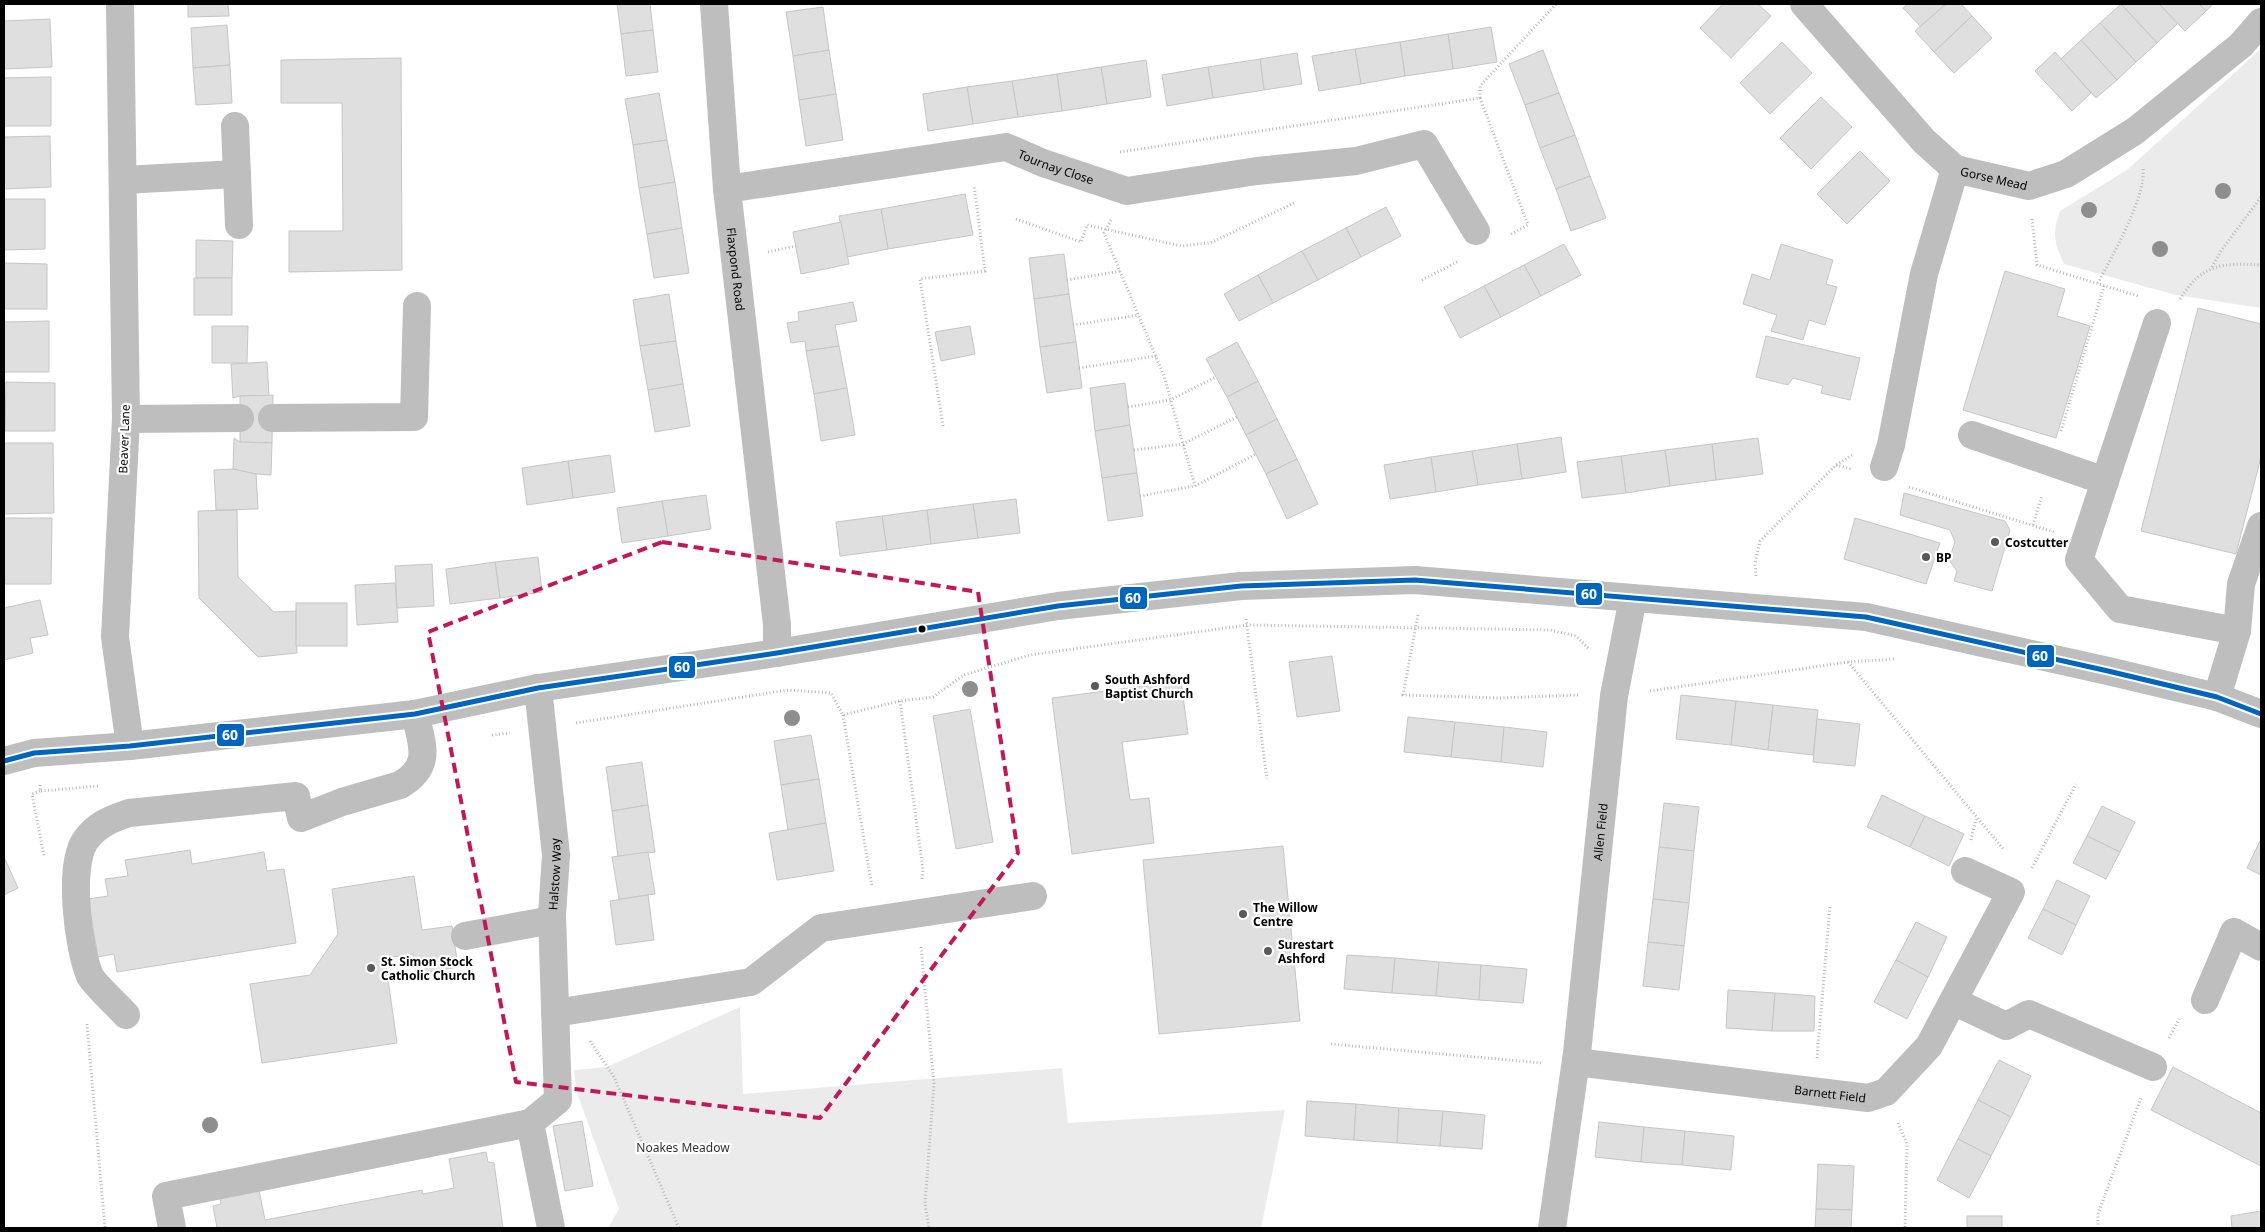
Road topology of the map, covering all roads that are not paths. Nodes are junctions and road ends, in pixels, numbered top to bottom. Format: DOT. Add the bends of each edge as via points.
graph roads {
  1 [pos="120,4"];
  2 [pos="714,4"];
  3 [pos="1804,4"];
  4 [pos="2261,22"];
  5 [pos="235,126"];
  6 [pos="1955,169"];
  7 [pos="237,174"];
  8 [pos="122,180"];
  9 [pos="727,189"];
  10 [pos="239,225"];
  11 [pos="1476,231"];
  12 [pos="417,306"];
  13 [pos="2157,323"];
  14 [pos="240,418"];
  15 [pos="272,418"];
  16 [pos="126,419"];
  17 [pos="1972,435"];
  18 [pos="1892,466"];
  19 [pos="2105,482"];
  20 [pos="2261,526"];
  21 [pos="1633,598"];
  22 [pos="2237,631"];
  23 [pos="777,654"];
  24 [pos="538,688"];
  25 [pos="2217,698"];
  26 [pos="415,714"];
  27 [pos="2261,714"];
  28 [pos="130,746"];
  29 [pos="4,761"];
  30 [pos="1965,871"];
  31 [pos="1033,896"];
  32 [pos="552,920"];
  33 [pos="465,936"];
  34 [pos="2261,946"];
  35 [pos="2205,1000"];
  36 [pos="1953,1001"];
  37 [pos="555,1013"];
  38 [pos="126,1015"];
  39 [pos="1576,1064"];
  40 [pos="2153,1067"];
  41 [pos="530,1123"];
  42 [pos="172,1228"];
  43 [pos="550,1228"];
  44 [pos="1552,1228"];
  1 -- 8 [label="street, Beaver Lane"];
  2 -- 9 [label="street, Flaxpond Road"];
  3 -- 6 [label="street, Gorse Mead" via="1924,141"];
  4 -- 6 [label="street, Gorse Mead" via="2241,45 2131,132 2066,174 2029,186"];
  5 -- 7 [label="street"];
  6 -- 18 [label="street" via="1924,274"];
  7 -- 8 [label="street"];
  7 -- 10 [label="street"];
  8 -- 16 [label="street, Beaver Lane"];
  9 -- 11 [label="street, Tournay Close" via="1006,147 1042,163 1127,191 1257,171 1356,161 1424,144"];
  9 -- 23 [label="street, Flaxpond Road" via="777,625"];
  12 -- 15 [label="street" via="414,417"];
  13 -- 19 [label="street"];
  14 -- 16 [label="street"];
  16 -- 28 [label="street, Beaver Lane" via="115,637"];
  17 -- 19 [label="street"];
  19 -- 22 [label="street" via="2079,560 2120,609"];
  20 -- 22 [label="street" via="2241,584"];
  21 -- 23 [label="street" via="1424,580 1242,586 1058,606"];
  21 -- 25 [label="street" via="1866,617"];
  21 -- 39 [label="street, Allen Field" via="1603,696"];
  22 -- 25 [label="street"];
  23 -- 24 [label="street"];
  24 -- 26 [label="street"];
  24 -- 32 [label="street, Halstow Way" via="556,855"];
  25 -- 27 [label="street"];
  26 -- 28 [label="street"];
  26 -- 38 [label="street" via="424,753 422,762 400,785 302,818 296,796 129,813 97,827 84,842 76,867 79,930 91,977"];
  28 -- 29 [label="street" via="34,753"];
  30 -- 36 [label="street" via="2011,892"];
  31 -- 37 [label="street" via="821,928 751,982"];
  32 -- 33 [label="street"];
  32 -- 37 [label="street, Halstow Way"];
  34 -- 35 [label="street" via="2234,932"];
  36 -- 39 [label="street, Barnett Field" via="1929,1046 1886,1092 1868,1098"];
  36 -- 40 [label="street" via="2006,1026 2029,1014"];
  37 -- 41 [label="street, Halstow Way" via="558,1100"];
  39 -- 44 [label="street, Allen Field"];
  41 -- 42 [label="street" via="166,1196"];
  41 -- 43 [label="street"];
}
